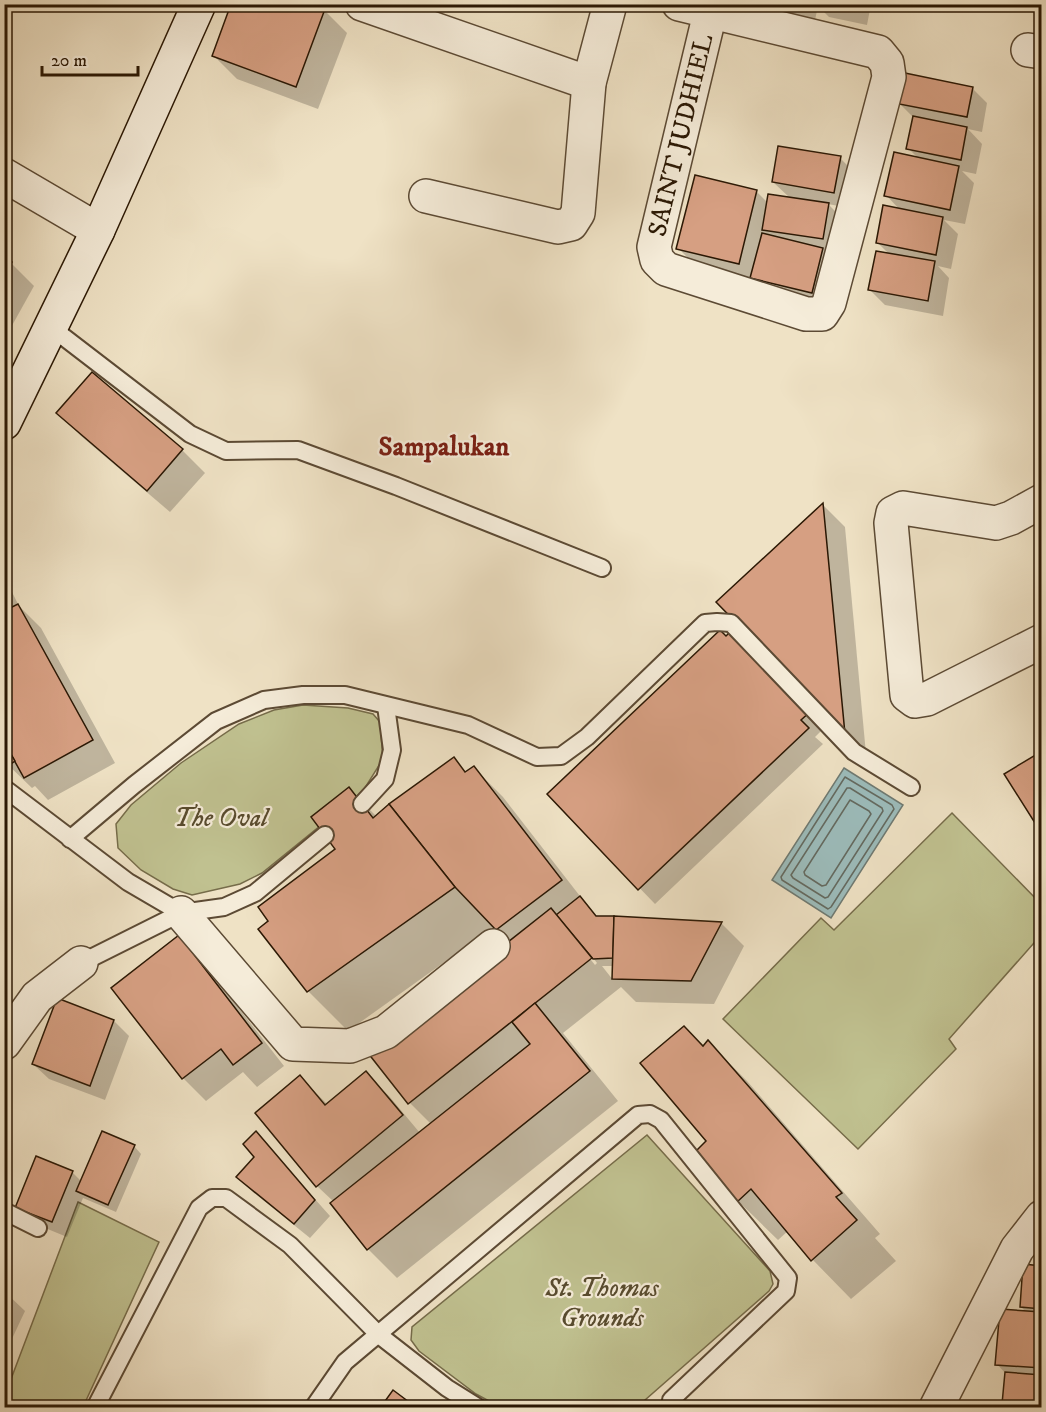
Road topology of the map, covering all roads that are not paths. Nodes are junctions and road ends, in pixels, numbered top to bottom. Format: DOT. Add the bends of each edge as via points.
graph roads {
  1 [pos="200,4"];
  2 [pos="362,4"];
  3 [pos="610,4"];
  4 [pos="679,4"];
  5 [pos="710,13"];
  6 [pos="589,83"];
  7 [pos="4,175"];
  8 [pos="426,196"];
  9 [pos="98,230"];
  10 [pos="52,328"];
  11 [pos="4,423"];
  12 [pos="1041,501"];
  13 [pos="602,568"];
  14 [pos="1041,641"];
  15 [pos="386,706"];
  16 [pos="911,787"];
  17 [pos="4,789"];
  18 [pos="362,804"];
  19 [pos="325,835"];
  20 [pos="70,839"];
  21 [pos="181,913"];
  22 [pos="493,946"];
  23 [pos="81,963"];
  24 [pos="4,1043"];
  25 [pos="4,1211"];
  26 [pos="1041,1217"];
  27 [pos="38,1228"];
  28 [pos="379,1335"];
  29 [pos="672,1405"];
  30 [pos="95,1407"];
  31 [pos="313,1407"];
  32 [pos="479,1407"];
  33 [pos="936,1407"];
  1 -- 9 [label="street"];
  2 -- 6 [label="street"];
  3 -- 6 [label="street"];
  4 -- 5 [label="street"];
  5 -- 5 [label="street, SAINT JUDHIEL" via="654,247 657,260 666,269 806,314 822,314 829,303 889,77 887,63 878,52"];
  6 -- 8 [label="street" via="578,213 571,224 558,227"];
  7 -- 9 [label="street"];
  9 -- 10 [label="street"];
  10 -- 11 [label="street"];
  10 -- 13 [label="lane" via="190,434 226,451 298,450"];
  12 -- 14 [label="street" via="996,523 903,508 893,513 891,523 907,695 915,701 927,699"];
  15 -- 16 [label="lane" via="468,725 537,757 561,756 587,737 705,623 731,623 854,752"];
  15 -- 18 [label="lane" via="392,750 385,780"];
  15 -- 20 [label="lane" via="345,694 264,700 216,721"];
  17 -- 20 [label="lane"];
  19 -- 21 [label="lane" via="255,893 224,907"];
  20 -- 21 [label="lane" via="128,882"];
  21 -- 22 [label="street" via="293,1044 350,1046 386,1032"];
  21 -- 23 [label="lane"];
  23 -- 24 [label="street" via="36,997"];
  25 -- 27 [label="lane"];
  26 -- 33 [label="street" via="1017,1249"];
  28 -- 29 [label="lane" via="638,1115 650,1114 661,1120 788,1278 786,1291"];
  28 -- 30 [label="lane" via="290,1245 226,1198 212,1198 199,1208"];
  28 -- 31 [label="lane" via="345,1362"];
  28 -- 32 [label="lane" via="447,1388"];
}
